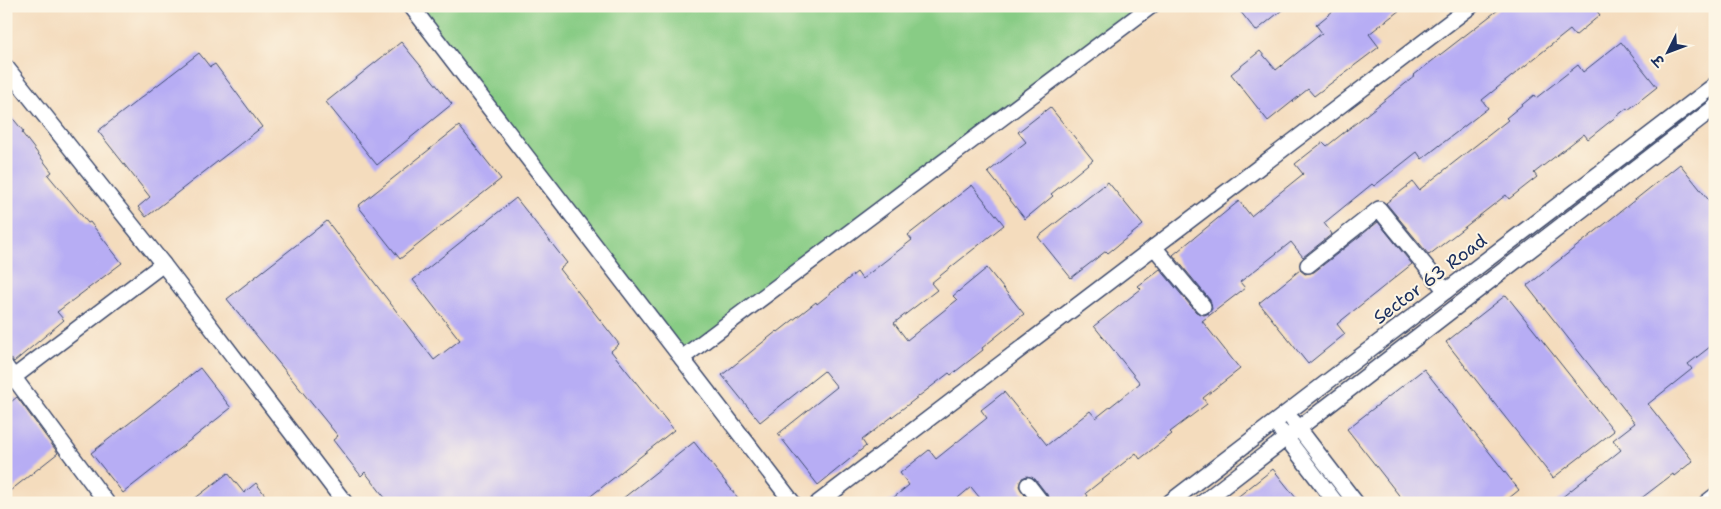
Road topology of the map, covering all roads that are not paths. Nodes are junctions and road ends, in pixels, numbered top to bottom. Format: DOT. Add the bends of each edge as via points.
graph roads {
  1 [pos="411,6"];
  2 [pos="1151,6"];
  3 [pos="1471,6"];
  4 [pos="6,67"];
  5 [pos="1715,85"];
  6 [pos="1715,107"];
  7 [pos="1154,247"];
  8 [pos="164,264"];
  9 [pos="1308,264"];
  10 [pos="1446,291"];
  11 [pos="1204,306"];
  12 [pos="682,358"];
  13 [pos="9,376"];
  14 [pos="1280,417"];
  15 [pos="1299,428"];
  16 [pos="1286,438"];
  17 [pos="1028,485"];
  18 [pos="1715,496"];
  19 [pos="107,503"];
  20 [pos="344,503"];
  21 [pos="794,503"];
  22 [pos="818,503"];
  23 [pos="1042,503"];
  24 [pos="1169,503"];
  25 [pos="1202,503"];
  26 [pos="1336,503"];
  27 [pos="1356,503"];
  28 [pos="1706,503"];
  1 -- 12 [label="street"];
  2 -- 12 [label="street"];
  3 -- 7 [label="street"];
  4 -- 8 [label="street"];
  5 -- 10 [label="street, Sector 63 Road"];
  6 -- 15 [label="street, Sector 63 Road"];
  7 -- 11 [label="street"];
  7 -- 22 [label="street"];
  8 -- 13 [label="street"];
  8 -- 20 [label="street"];
  9 -- 10 [label="street" via="1379,209"];
  10 -- 14 [label="street, Sector 63 Road"];
  12 -- 21 [label="street"];
  13 -- 19 [label="street"];
  14 -- 15 [label="street"];
  14 -- 16 [label="street"];
  14 -- 24 [label="street, Sector 63 Road"];
  15 -- 16 [label="street, Sector 63 Road"];
  15 -- 27 [label="street"];
  16 -- 25 [label="street, Sector 63 Road"];
  16 -- 26 [label="street"];
  17 -- 23 [label="street"];
  18 -- 28 [label="street"];
}
